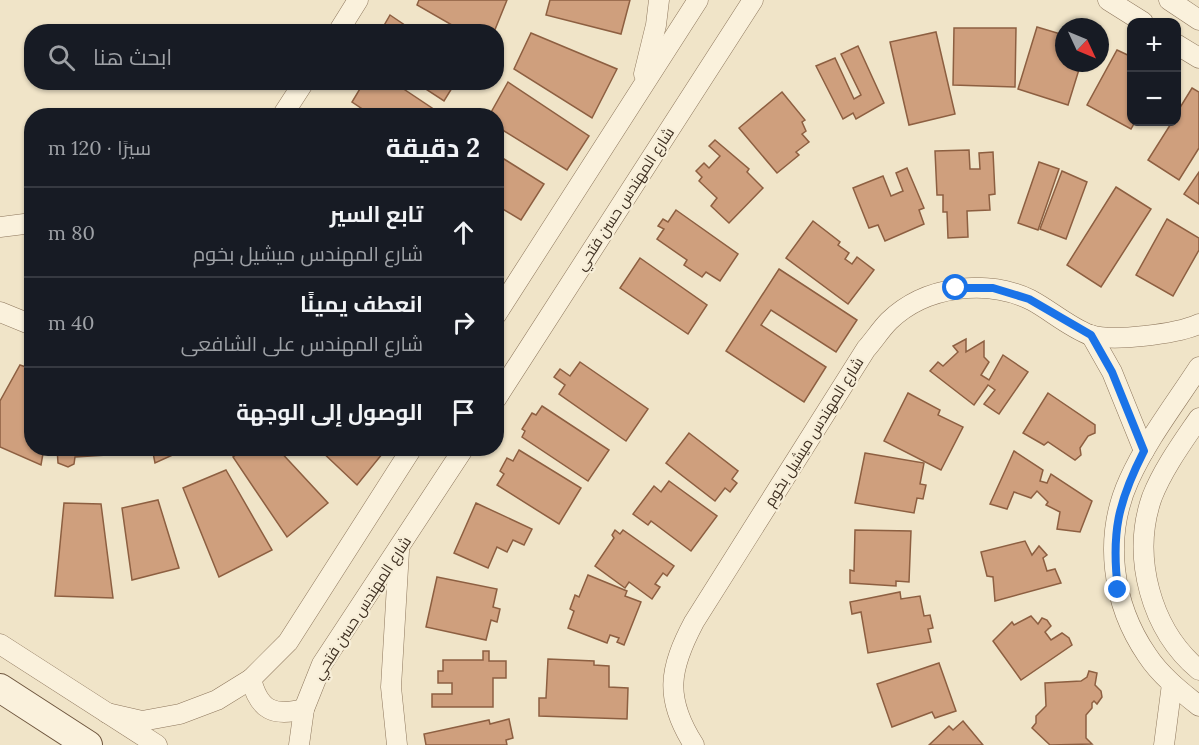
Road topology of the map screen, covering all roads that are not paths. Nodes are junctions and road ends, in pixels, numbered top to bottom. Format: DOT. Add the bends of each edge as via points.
graph roads {
  1 [pos="358,0"];
  2 [pos="659,0"];
  3 [pos="698,0"];
  4 [pos="753,0"];
  5 [pos="1108,0"];
  6 [pos="1169,0"];
  7 [pos="1137,18"];
  8 [pos="1199,20"];
  9 [pos="343,24"];
  10 [pos="1181,47"];
  11 [pos="1199,58"];
  12 [pos="640,89"];
  13 [pos="299,90"];
  14 [pos="287,108"];
  15 [pos="24,224"];
  16 [pos="0,227"];
  17 [pos="504,302"];
  18 [pos="0,312"];
  19 [pos="24,322"];
  20 [pos="1199,324"];
  21 [pos="1091,335"];
  22 [pos="1199,367"];
  23 [pos="504,387"];
  24 [pos="1199,418"];
  25 [pos="1144,451"];
  26 [pos="407,456"];
  27 [pos="459,456"];
  28 [pos="399,550"];
  29 [pos="0,644"];
  30 [pos="1199,670"];
  31 [pos="251,680"];
  32 [pos="1172,684"];
  33 [pos="0,688"];
  34 [pos="1199,706"];
  35 [pos="304,709"];
  36 [pos="107,713"];
  37 [pos="88,745"];
  38 [pos="157,745"];
  39 [pos="299,745"];
  40 [pos="397,745"];
  41 [pos="694,745"];
  42 [pos="1164,745"];
  1 -- 9 [label="street"];
  2 -- 12 [label="street"];
  3 -- 12 [label="street"];
  4 -- 23 [label="street, شارع المهندس حسن فتحي"];
  5 -- 7 [label="street"];
  6 -- 8 [label="street"];
  10 -- 11 [label="street"];
  12 -- 17 [label="street"];
  13 -- 14 [label="street"];
  15 -- 16 [label="street"];
  18 -- 19 [label="street"];
  20 -- 21 [label="street, شارع المهندس ميشيل بخوم" via="1142,337"];
  21 -- 25 [label="street" via="1112,372"];
  21 -- 41 [label="street, شارع المهندس ميشيل بخوم" via="1029,299 993,288 956,288 921,299 890,320 853,369 677,654 672,689 680,724"];
  22 -- 25 [label="street"];
  24 -- 30 [label="street" via="1152,498 1144,534 1145,572 1154,608 1172,640"];
  25 -- 32 [label="street" via="1128,482 1117,517 1113,554 1118,590 1129,625 1147,656"];
  26 -- 31 [label="street" via="288,642"];
  27 -- 28 [label="street, شارع المهندس حسن فتحي"];
  28 -- 35 [label="street, شارع المهندس حسن فتحي" via="322,664"];
  28 -- 40 [label="street" via="392,687"];
  29 -- 36 [label="street"];
  31 -- 35 [label="street" via="256,697 268,710 286,714"];
  31 -- 36 [label="street" via="217,700 180,714 142,721"];
  32 -- 34 [label="street"];
  32 -- 42 [label="street"];
  33 -- 37 [label="street"];
  35 -- 39 [label="street, شارع المهندس حسن فتحي"];
  36 -- 38 [label="street"];
}
